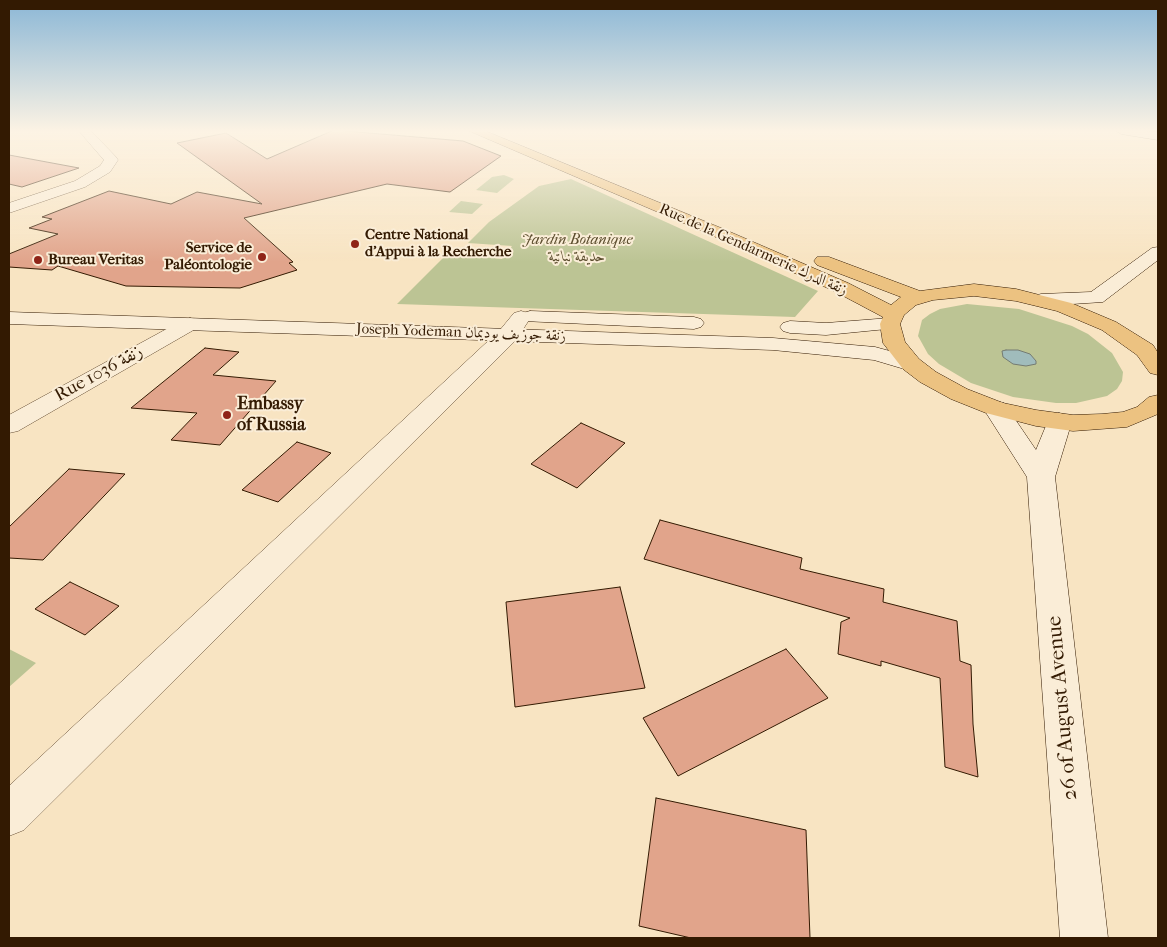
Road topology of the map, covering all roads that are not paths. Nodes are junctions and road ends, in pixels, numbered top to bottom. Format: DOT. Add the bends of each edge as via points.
graph roads {
  1 [pos="97,174"];
  2 [pos="578,174"];
  3 [pos="605,174"];
  4 [pos="9,208"];
  5 [pos="1158,252"];
  6 [pos="918,297"];
  7 [pos="9,302"];
  8 [pos="1094,308"];
  9 [pos="9,318"];
  10 [pos="892,319"];
  11 [pos="190,324"];
  12 [pos="514,326"];
  13 [pos="1152,350"];
  14 [pos="911,364"];
  15 [pos="1158,368"];
  16 [pos="1158,402"];
  17 [pos="995,408"];
  18 [pos="1059,421"];
  19 [pos="9,425"];
  20 [pos="1042,477"];
  21 [pos="9,815"];
  22 [pos="1084,938"];
  1 -- 4 [label="street" via="80,184"];
  2 -- 10 [label="main road, Rue de la Gendarmerie زنقة الدرك" via="841,287"];
  3 -- 6 [label="main road, Rue de la Gendarmerie زنقة الدرك"];
  5 -- 8 [label="street"];
  6 -- 8 [label="main road" via="974,290"];
  6 -- 10 [label="main road"];
  7 -- 12 [label="street, Joseph Yodeman زنقة جوزيف يوديمان" via="445,314"];
  8 -- 13 [label="main road" via="1117,330"];
  9 -- 11 [label="street, Joseph Yodeman زنقة جوزيف يوديمان"];
  10 -- 12 [label="street, Joseph Yodeman زنقة جوزيف يوديمان" via="826,329 597,318"];
  10 -- 14 [label="main road" via="894,343"];
  11 -- 12 [label="street, Joseph Yodeman زنقة جوزيف يوديمان"];
  11 -- 19 [label="street, Rue 1036 زنقة"];
  12 -- 14 [label="street, Joseph Yodeman زنقة جوزيف يوديمان" via="859,352"];
  12 -- 21 [label="street"];
  13 -- 15 [label="main road"];
  14 -- 17 [label="main road" via="959,394"];
  16 -- 18 [label="main road" via="1146,412 1127,419"];
  17 -- 18 [label="main road"];
  17 -- 20 [label="street, 26 of August Avenue"];
  18 -- 20 [label="street, 26 of August Avenue"];
  20 -- 22 [label="street, 26 of August Avenue"];
}
